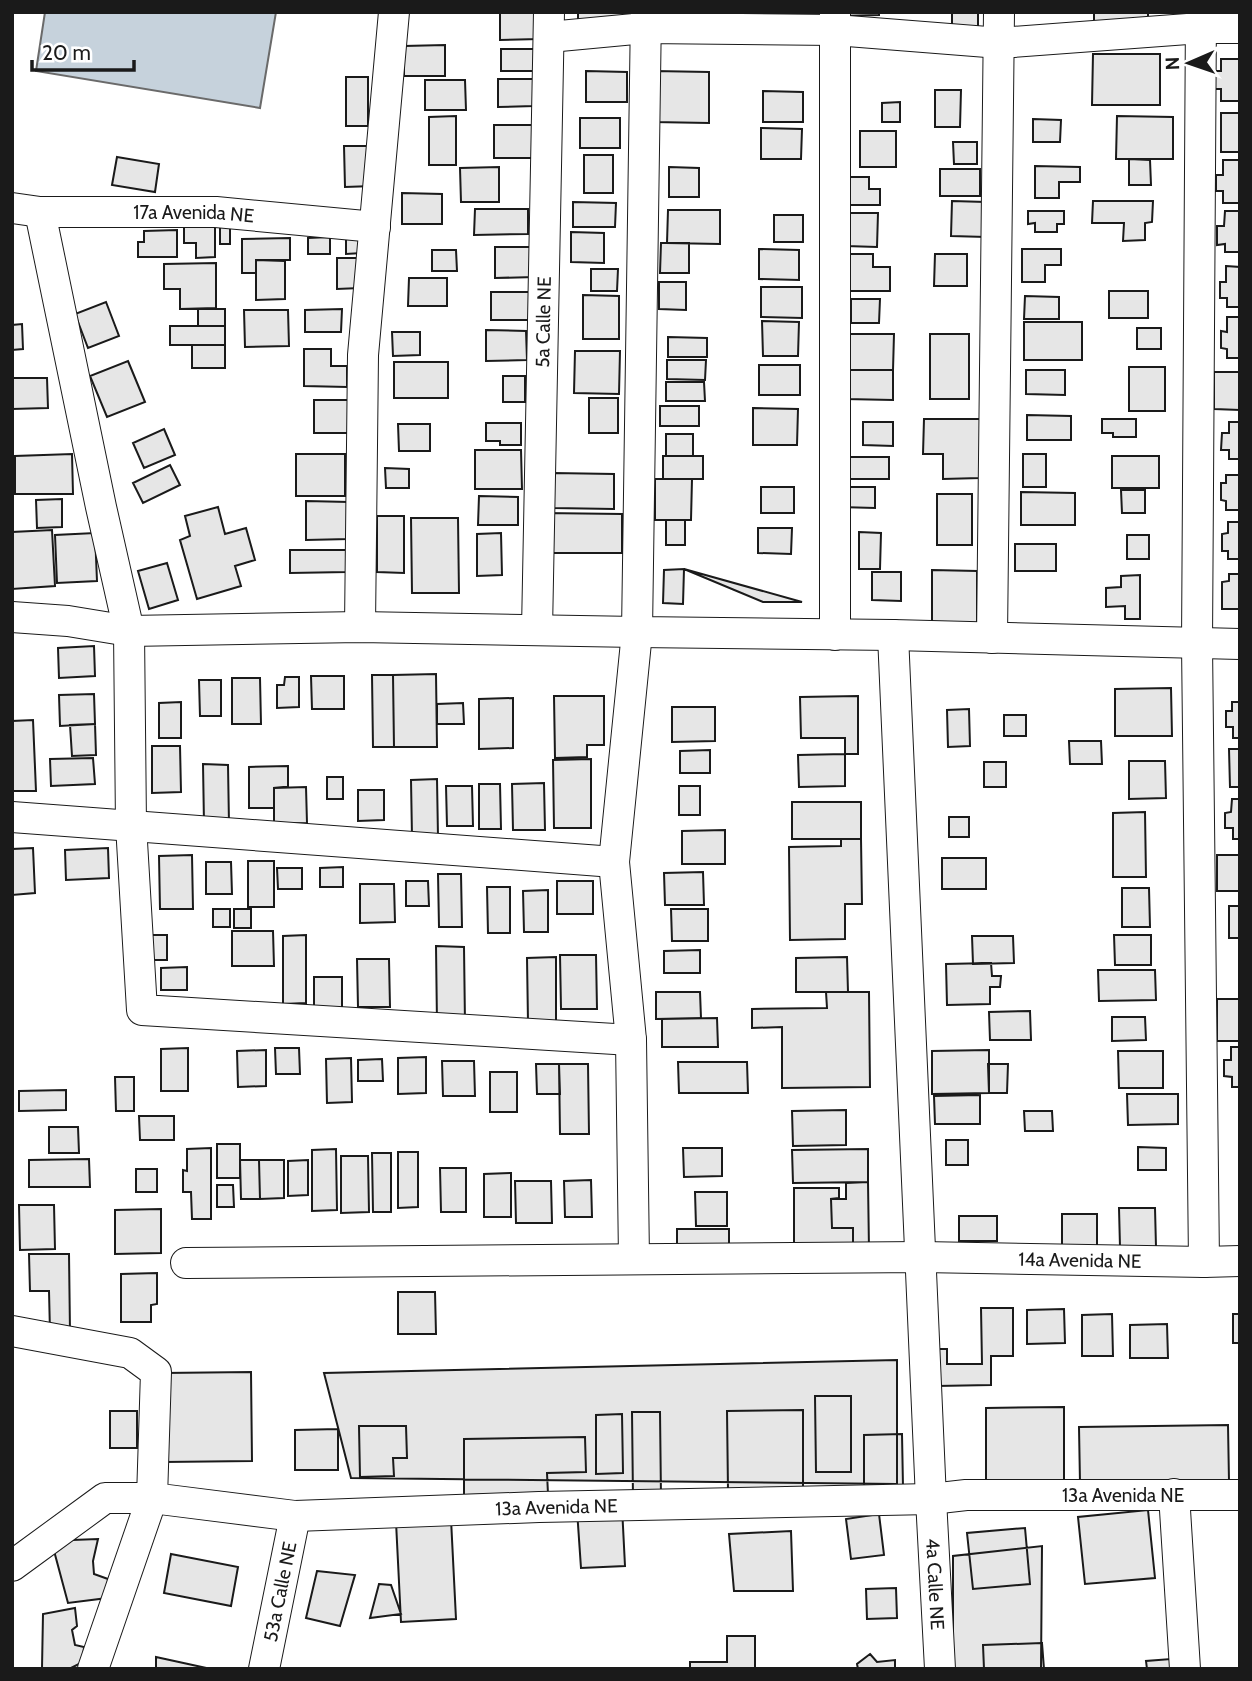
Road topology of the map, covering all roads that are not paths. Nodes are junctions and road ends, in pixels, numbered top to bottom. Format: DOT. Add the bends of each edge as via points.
graph roads {
  1 [pos="394,12"];
  2 [pos="999,12"];
  3 [pos="645,20"];
  4 [pos="1201,20"];
  5 [pos="835,21"];
  6 [pos="549,24"];
  7 [pos="1240,28"];
  8 [pos="1000,43"];
  9 [pos="26,210"];
  10 [pos="375,227"];
  11 [pos="12,617"];
  12 [pos="360,627"];
  13 [pos="129,631"];
  14 [pos="537,631"];
  15 [pos="637,632"];
  16 [pos="835,635"];
  17 [pos="892,635"];
  18 [pos="992,638"];
  19 [pos="1198,644"];
  20 [pos="1240,644"];
  21 [pos="12,817"];
  22 [pos="131,825"];
  23 [pos="614,862"];
  24 [pos="631,1040"];
  25 [pos="922,1257"];
  26 [pos="634,1259"];
  27 [pos="1240,1261"];
  28 [pos="1204,1262"];
  29 [pos="186,1263"];
  30 [pos="12,1331"];
  31 [pos="1174,1494"];
  32 [pos="1240,1495"];
  33 [pos="152,1498"];
  34 [pos="931,1499"];
  35 [pos="295,1516"];
  36 [pos="12,1566"];
  37 [pos="93,1669"];
  38 [pos="264,1669"];
  39 [pos="940,1669"];
  40 [pos="1185,1669"];
  1 -- 10 [label="street"];
  2 -- 8 [label="street"];
  3 -- 5 [label="street"];
  3 -- 6 [label="street"];
  3 -- 15 [label="street"];
  4 -- 7 [label="street"];
  4 -- 8 [label="street"];
  4 -- 19 [label="street"];
  5 -- 8 [label="street"];
  5 -- 16 [label="street"];
  6 -- 14 [label="street, 5a Calle NE"];
  8 -- 18 [label="street"];
  9 -- 10 [label="street, 17a Avenida NE" via="216,212"];
  9 -- 13 [label="street"];
  10 -- 12 [label="street" via="363,355"];
  11 -- 13 [label="street"];
  12 -- 13 [label="street"];
  12 -- 14 [label="street"];
  13 -- 22 [label="street"];
  14 -- 15 [label="street"];
  15 -- 16 [label="street"];
  15 -- 23 [label="street"];
  16 -- 17 [label="street"];
  17 -- 18 [label="street"];
  17 -- 25 [label="street, 4a Calle NE"];
  18 -- 19 [label="street"];
  19 -- 20 [label="street"];
  19 -- 28 [label="street"];
  21 -- 22 [label="street"];
  22 -- 23 [label="street"];
  22 -- 24 [label="street" via="142,1010"];
  23 -- 24 [label="street"];
  24 -- 26 [label="street"];
  25 -- 26 [label="street, 14a Avenida NE"];
  25 -- 28 [label="street, 14a Avenida NE"];
  25 -- 34 [label="street, 4a Calle NE"];
  26 -- 29 [label="street, 14a Avenida NE"];
  27 -- 28 [label="street, 14a Avenida NE"];
  30 -- 33 [label="street" via="130,1353 156,1372"];
  31 -- 32 [label="street, 13a Avenida NE"];
  31 -- 34 [label="street, 13a Avenida NE"];
  31 -- 40 [label="street"];
  33 -- 35 [label="street, 13a Avenida NE"];
  33 -- 36 [label="street, 13a Avenida NE" via="105,1498"];
  33 -- 37 [label="street"];
  34 -- 35 [label="street, 13a Avenida NE"];
  34 -- 39 [label="street, 4a Calle NE"];
  35 -- 38 [label="street, 53a Calle NE"];
}
